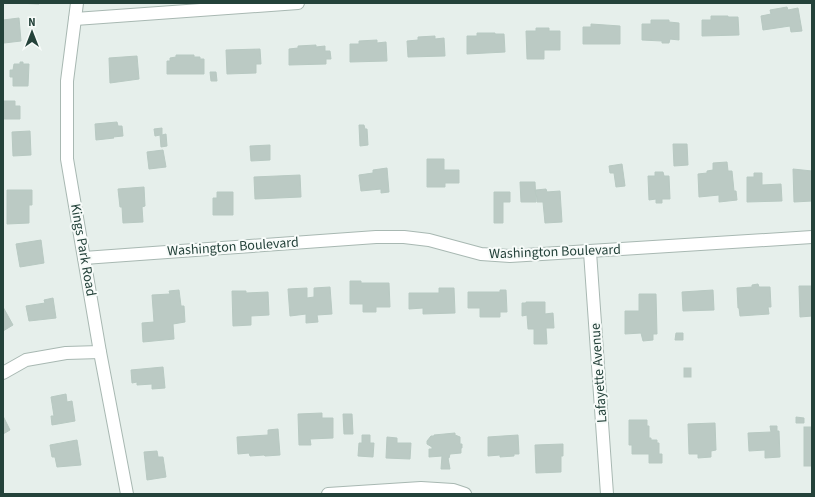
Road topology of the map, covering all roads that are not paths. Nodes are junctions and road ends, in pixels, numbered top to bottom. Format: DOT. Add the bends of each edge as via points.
graph roads {
  1 [pos="77,3"];
  2 [pos="298,3"];
  3 [pos="75,19"];
  4 [pos="812,237"];
  5 [pos="590,252"];
  6 [pos="84,258"];
  7 [pos="100,352"];
  8 [pos="3,373"];
  9 [pos="127,494"];
  10 [pos="328,494"];
  11 [pos="465,494"];
  12 [pos="607,494"];
  1 -- 3 [label="street, Kings Park Road"];
  2 -- 3 [label="street"];
  3 -- 6 [label="street, Kings Park Road" via="67,81 67,159"];
  4 -- 5 [label="street, Washington Boulevard"];
  5 -- 6 [label="street, Washington Boulevard" via="510,256 481,254 429,240 376,237"];
  5 -- 12 [label="street, Lafayette Avenue"];
  6 -- 7 [label="street, Kings Park Road"];
  7 -- 8 [label="street" via="66,353 26,360"];
  7 -- 9 [label="street, Kings Park Road"];
  10 -- 11 [label="street" via="421,488 453,490"];
}
